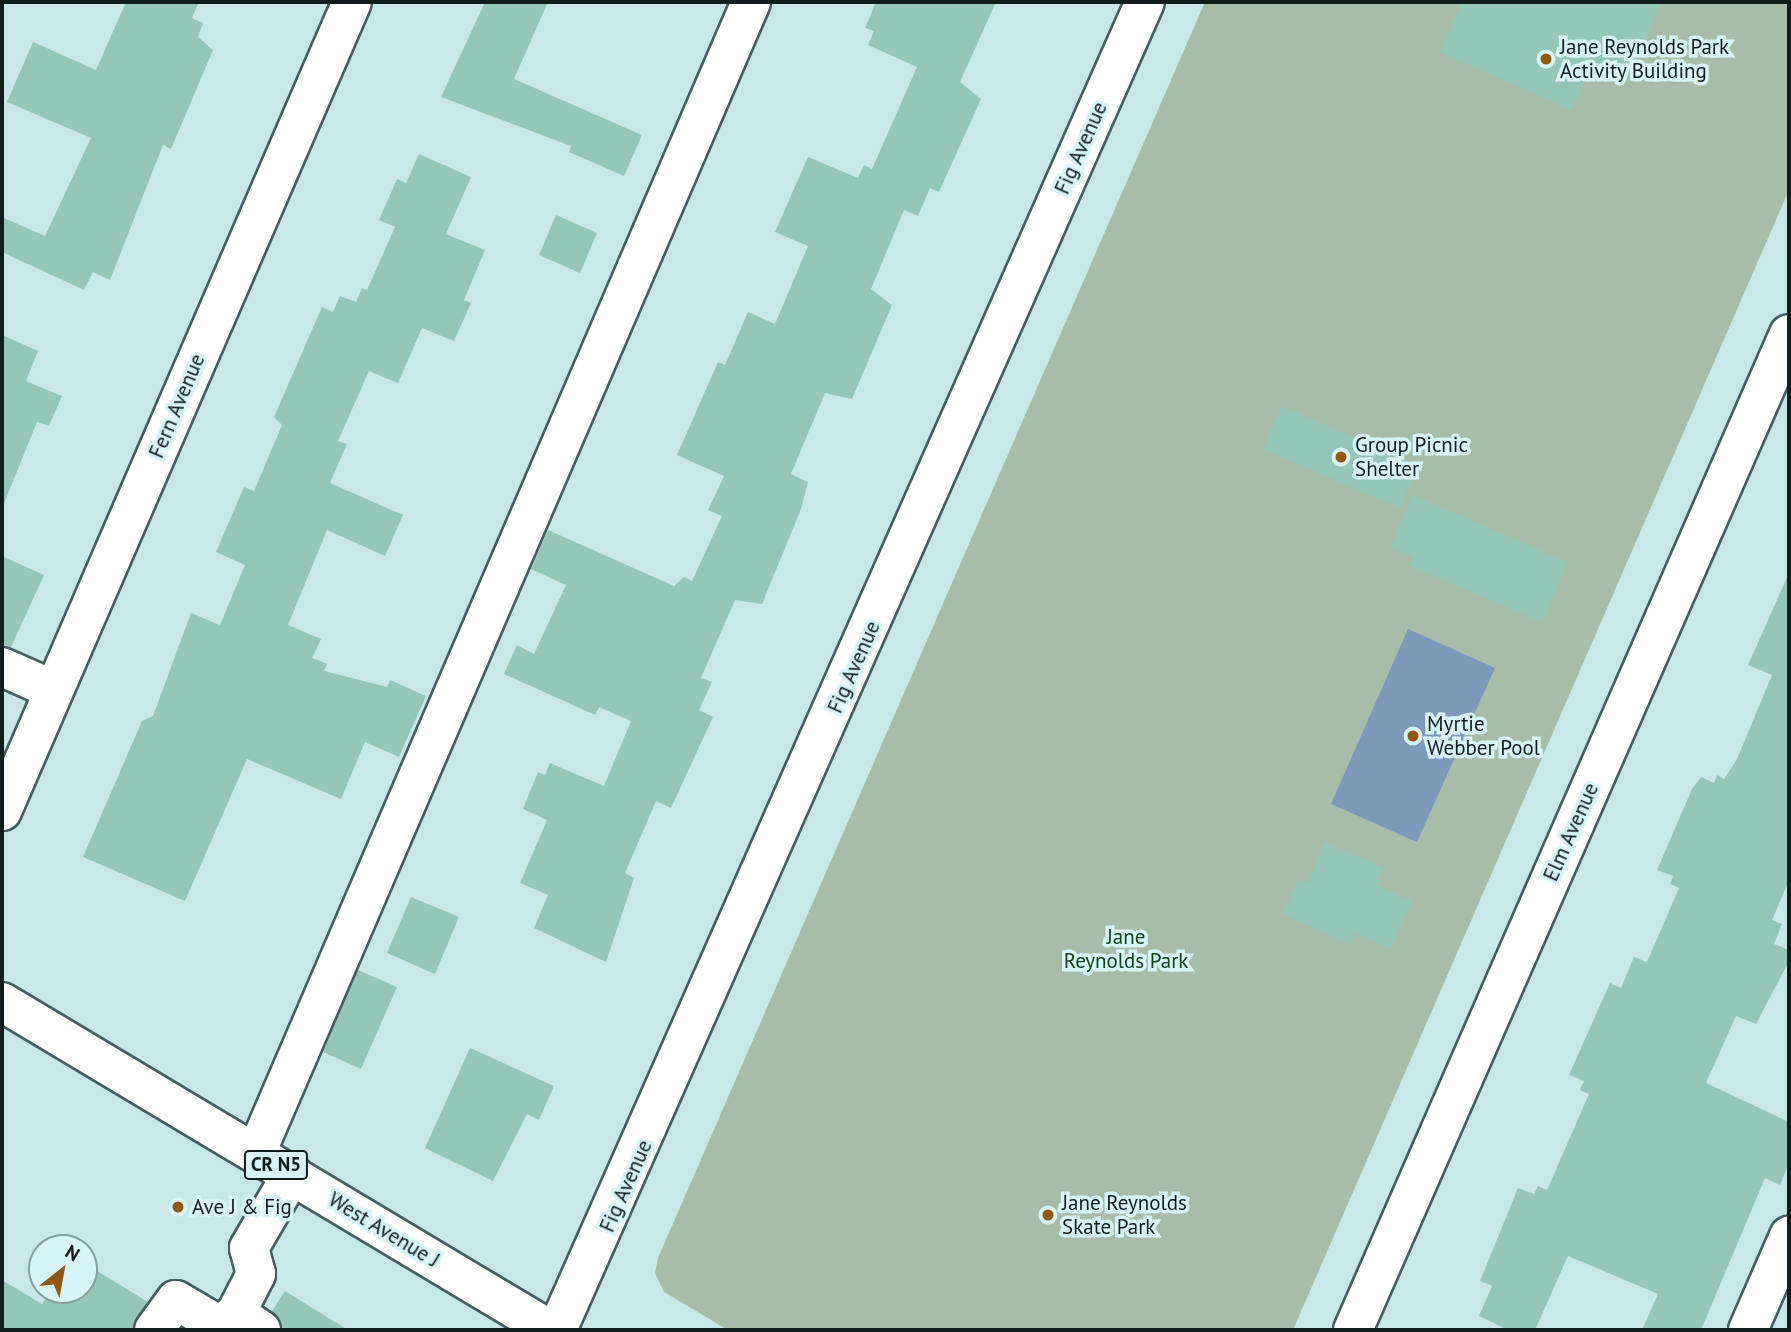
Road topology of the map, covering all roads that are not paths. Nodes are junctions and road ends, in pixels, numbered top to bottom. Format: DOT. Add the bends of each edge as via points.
graph roads {
  1 [pos="352,2"];
  2 [pos="751,2"];
  3 [pos="1146,2"];
  4 [pos="1789,334"];
  5 [pos="2,667"];
  6 [pos="54,690"];
  7 [pos="4,797"];
  8 [pos="2,1002"];
  9 [pos="256,1153"];
  10 [pos="292,1174"];
  11 [pos="1789,1236"];
  12 [pos="248,1322"];
  13 [pos="154,1330"];
  14 [pos="550,1330"];
  15 [pos="558,1330"];
  16 [pos="1353,1330"];
  17 [pos="1748,1330"];
  1 -- 6 [label="street, Fern Avenue"];
  2 -- 9 [label="street"];
  3 -- 15 [label="street, Fig Avenue"];
  4 -- 16 [label="street, Elm Avenue"];
  5 -- 6 [label="street"];
  6 -- 7 [label="street, Fern Avenue"];
  8 -- 9 [label="street, West Avenue J / CR N5"];
  9 -- 10 [label="street, West Avenue J / CR N5"];
  10 -- 12 [label="street" via="249,1248 256,1274"];
  10 -- 14 [label="street, West Avenue J / CR N5"];
  11 -- 17 [label="street"];
  12 -- 13 [label="street" via="220,1326 176,1300"];
}
